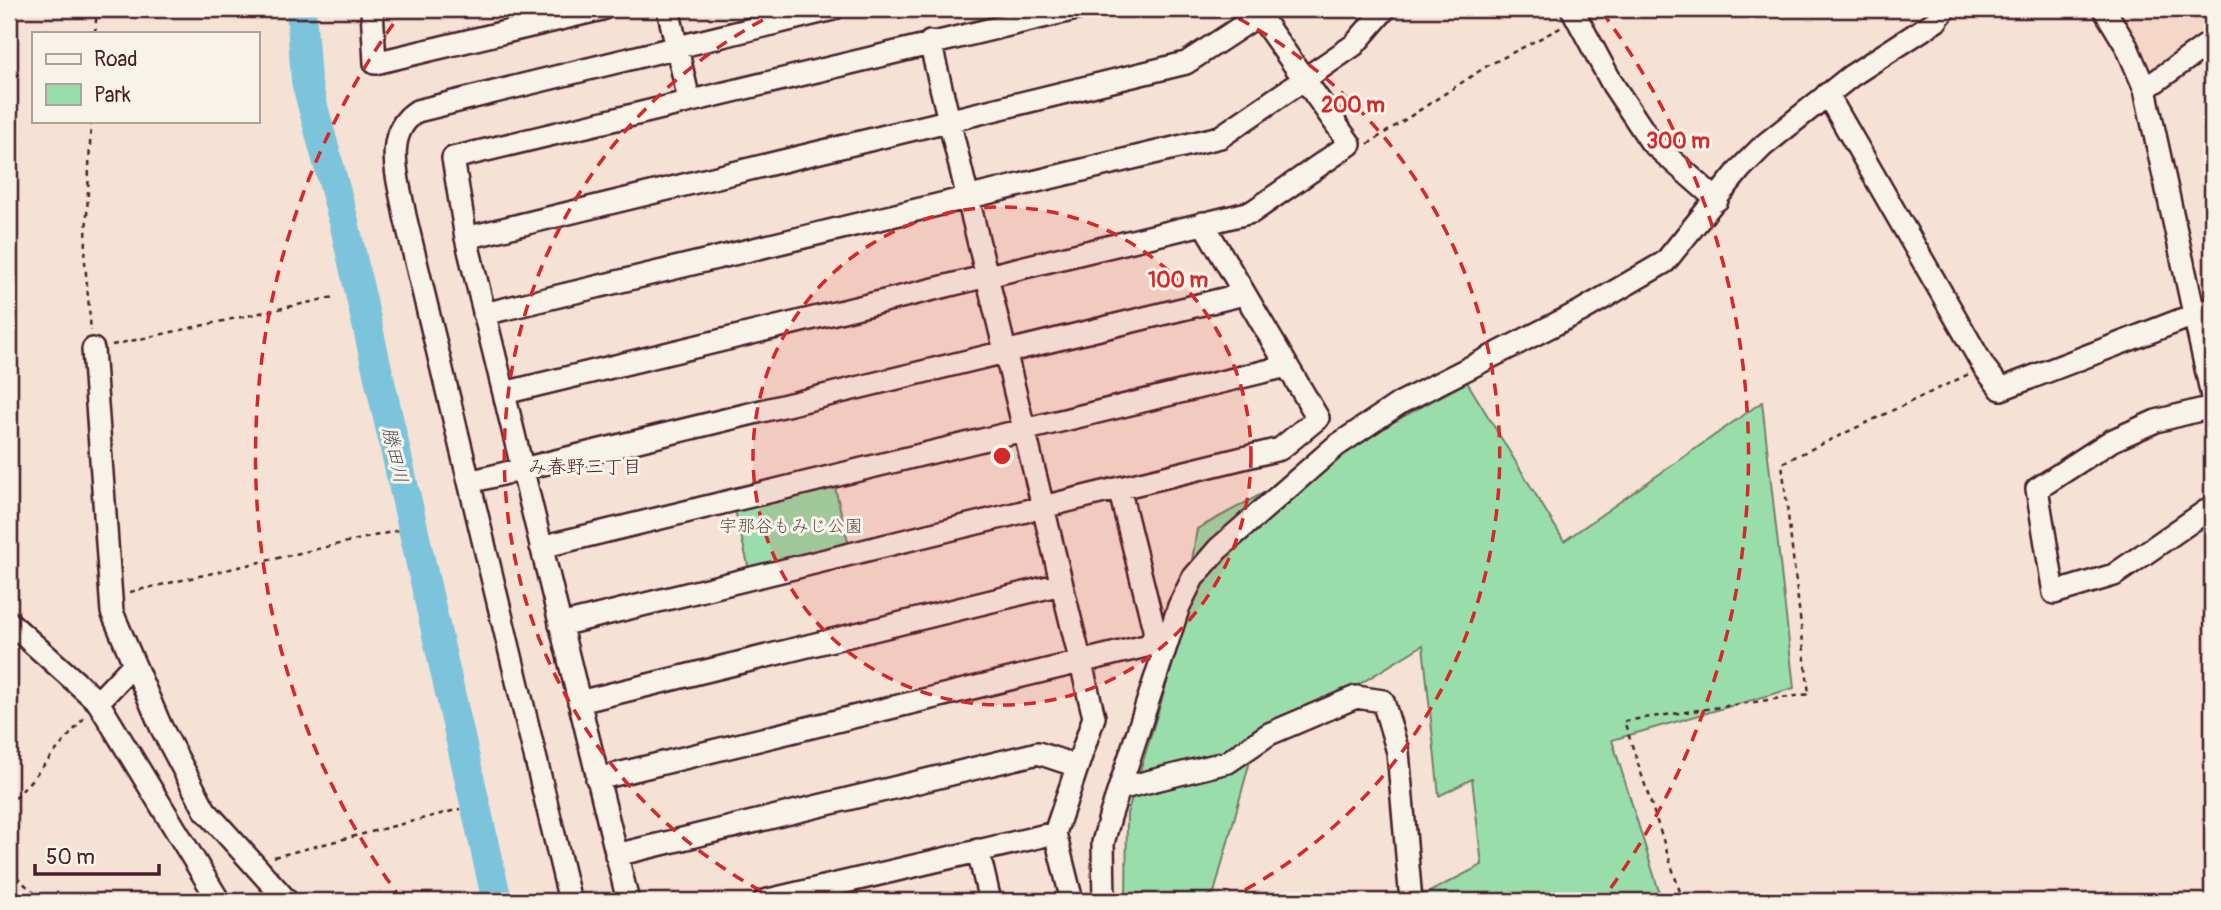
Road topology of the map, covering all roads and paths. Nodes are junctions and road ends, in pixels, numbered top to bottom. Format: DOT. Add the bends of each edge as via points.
graph roads {
  1 [pos="97,9"];
  2 [pos="372,9"];
  3 [pos="602,9"];
  4 [pos="668,9"];
  5 [pos="833,9"];
  6 [pos="1076,9"];
  7 [pos="1385,9"];
  8 [pos="1945,9"];
  9 [pos="2104,9"];
  10 [pos="1264,12"];
  11 [pos="1575,14"];
  12 [pos="95,32"];
  13 [pos="2212,41"];
  14 [pos="930,42"];
  15 [pos="677,47"];
  16 [pos="1304,79"];
  17 [pos="2145,89"];
  18 [pos="1827,94"];
  19 [pos="689,100"];
  20 [pos="948,120"];
  21 [pos="91,122"];
  22 [pos="1350,144"];
  23 [pos="967,198"];
  24 [pos="1717,200"];
  25 [pos="1203,223"];
  26 [pos="466,237"];
  27 [pos="986,275"];
  28 [pos="1244,294"];
  29 [pos="334,297"];
  30 [pos="2204,311"];
  31 [pos="484,314"];
  32 [pos="93,349"];
  33 [pos="1004,352"];
  34 [pos="1287,366"];
  35 [pos="1984,367"];
  36 [pos="503,393"];
  37 [pos="2212,396"];
  38 [pos="2212,407"];
  39 [pos="1024,429"];
  40 [pos="522,469"];
  41 [pos="469,482"];
  42 [pos="1119,488"];
  43 [pos="1042,506"];
  44 [pos="2212,507"];
  45 [pos="400,530"];
  46 [pos="541,547"];
  47 [pos="1061,584"];
  48 [pos="110,596"];
  49 [pos="9,622"];
  50 [pos="560,625"];
  51 [pos="1080,662"];
  52 [pos="133,665"];
  53 [pos="98,702"];
  54 [pos="579,702"];
  55 [pos="1077,766"];
  56 [pos="597,779"];
  57 [pos="1119,789"];
  58 [pos="9,806"];
  59 [pos="460,809"];
  60 [pos="1055,833"];
  61 [pos="978,850"];
  62 [pos="616,855"];
  63 [pos="254,863"];
  64 [pos="9,870"];
  65 [pos="43,901"];
  66 [pos="219,901"];
  67 [pos="287,901"];
  68 [pos="570,901"];
  69 [pos="628,901"];
  70 [pos="764,901"];
  71 [pos="990,901"];
  72 [pos="1072,901"];
  73 [pos="1104,901"];
  74 [pos="1411,901"];
  75 [pos="1683,901"];
  1 -- 12 [label="path"];
  2 -- 3 [label="street" via="375,63"];
  4 -- 15 [label="street"];
  5 -- 15 [label="street"];
  6 -- 14 [label="street"];
  7 -- 16 [label="street" via="1353,45"];
  8 -- 18 [label="street" via="1936,21"];
  9 -- 17 [label="street"];
  10 -- 16 [label="street"];
  10 -- 20 [label="street" via="1186,64"];
  11 -- 22 [label="path" via="1356,152"];
  11 -- 24 [label="street" via="1613,85 1651,142"];
  13 -- 17 [label="street"];
  14 -- 19 [label="street"];
  14 -- 20 [label="street"];
  15 -- 19 [label="street"];
  15 -- 41 [label="street" via="417,111 400,126 395,156 405,216"];
  16 -- 22 [label="street"];
  16 -- 23 [label="street" via="1220,137"];
  17 -- 30 [label="street"];
  18 -- 24 [label="street" via="1763,145"];
  18 -- 35 [label="street"];
  19 -- 26 [label="street" via="453,158"];
  20 -- 23 [label="street"];
  20 -- 26 [label="street"];
  21 -- 32 [label="path" via="85,262"];
  22 -- 25 [label="street" via="1252,212"];
  23 -- 27 [label="street"];
  23 -- 31 [label="street"];
  24 -- 57 [label="street" via="1665,262 1369,421 1218,549 1193,578 1179,606"];
  25 -- 27 [label="street"];
  25 -- 28 [label="street"];
  26 -- 31 [label="street"];
  27 -- 33 [label="street"];
  27 -- 36 [label="street"];
  28 -- 33 [label="street"];
  28 -- 34 [label="street"];
  29 -- 32 [label="path"];
  30 -- 35 [label="street" via="2001,389"];
  30 -- 37 [label="street"];
  31 -- 36 [label="street"];
  32 -- 48 [label="street"];
  33 -- 39 [label="street"];
  33 -- 40 [label="street"];
  34 -- 39 [label="street"];
  34 -- 42 [label="street" via="1318,418 1280,449"];
  35 -- 75 [label="path" via="1782,463 1809,694 1624,721"];
  36 -- 40 [label="street"];
  38 -- 44 [label="street" via="2156,421 2111,441 2037,489 2054,593 2114,575"];
  39 -- 43 [label="street"];
  39 -- 46 [label="street"];
  40 -- 41 [label="street"];
  40 -- 46 [label="street"];
  41 -- 68 [label="street"];
  42 -- 43 [label="street"];
  42 -- 51 [label="street" via="1155,633 1150,645"];
  43 -- 47 [label="street"];
  43 -- 50 [label="street"];
  45 -- 48 [label="path"];
  46 -- 50 [label="street"];
  47 -- 51 [label="street"];
  47 -- 54 [label="street"];
  48 -- 52 [label="street"];
  49 -- 53 [label="street"];
  50 -- 54 [label="street"];
  51 -- 55 [label="street" via="1094,717"];
  51 -- 56 [label="street"];
  52 -- 53 [label="street"];
  52 -- 63 [label="street" via="205,810"];
  53 -- 58 [label="path"];
  53 -- 66 [label="street"];
  54 -- 56 [label="street"];
  55 -- 60 [label="street"];
  55 -- 62 [label="street" via="1038,753"];
  56 -- 62 [label="street"];
  57 -- 73 [label="street" via="1103,843"];
  57 -- 74 [label="street" via="1228,762 1269,734 1356,697 1383,701 1398,752"];
  59 -- 63 [label="path"];
  60 -- 61 [label="street"];
  60 -- 72 [label="street"];
  61 -- 70 [label="street"];
  61 -- 71 [label="street"];
  62 -- 69 [label="street"];
  63 -- 67 [label="street"];
  64 -- 65 [label="path"];
}
